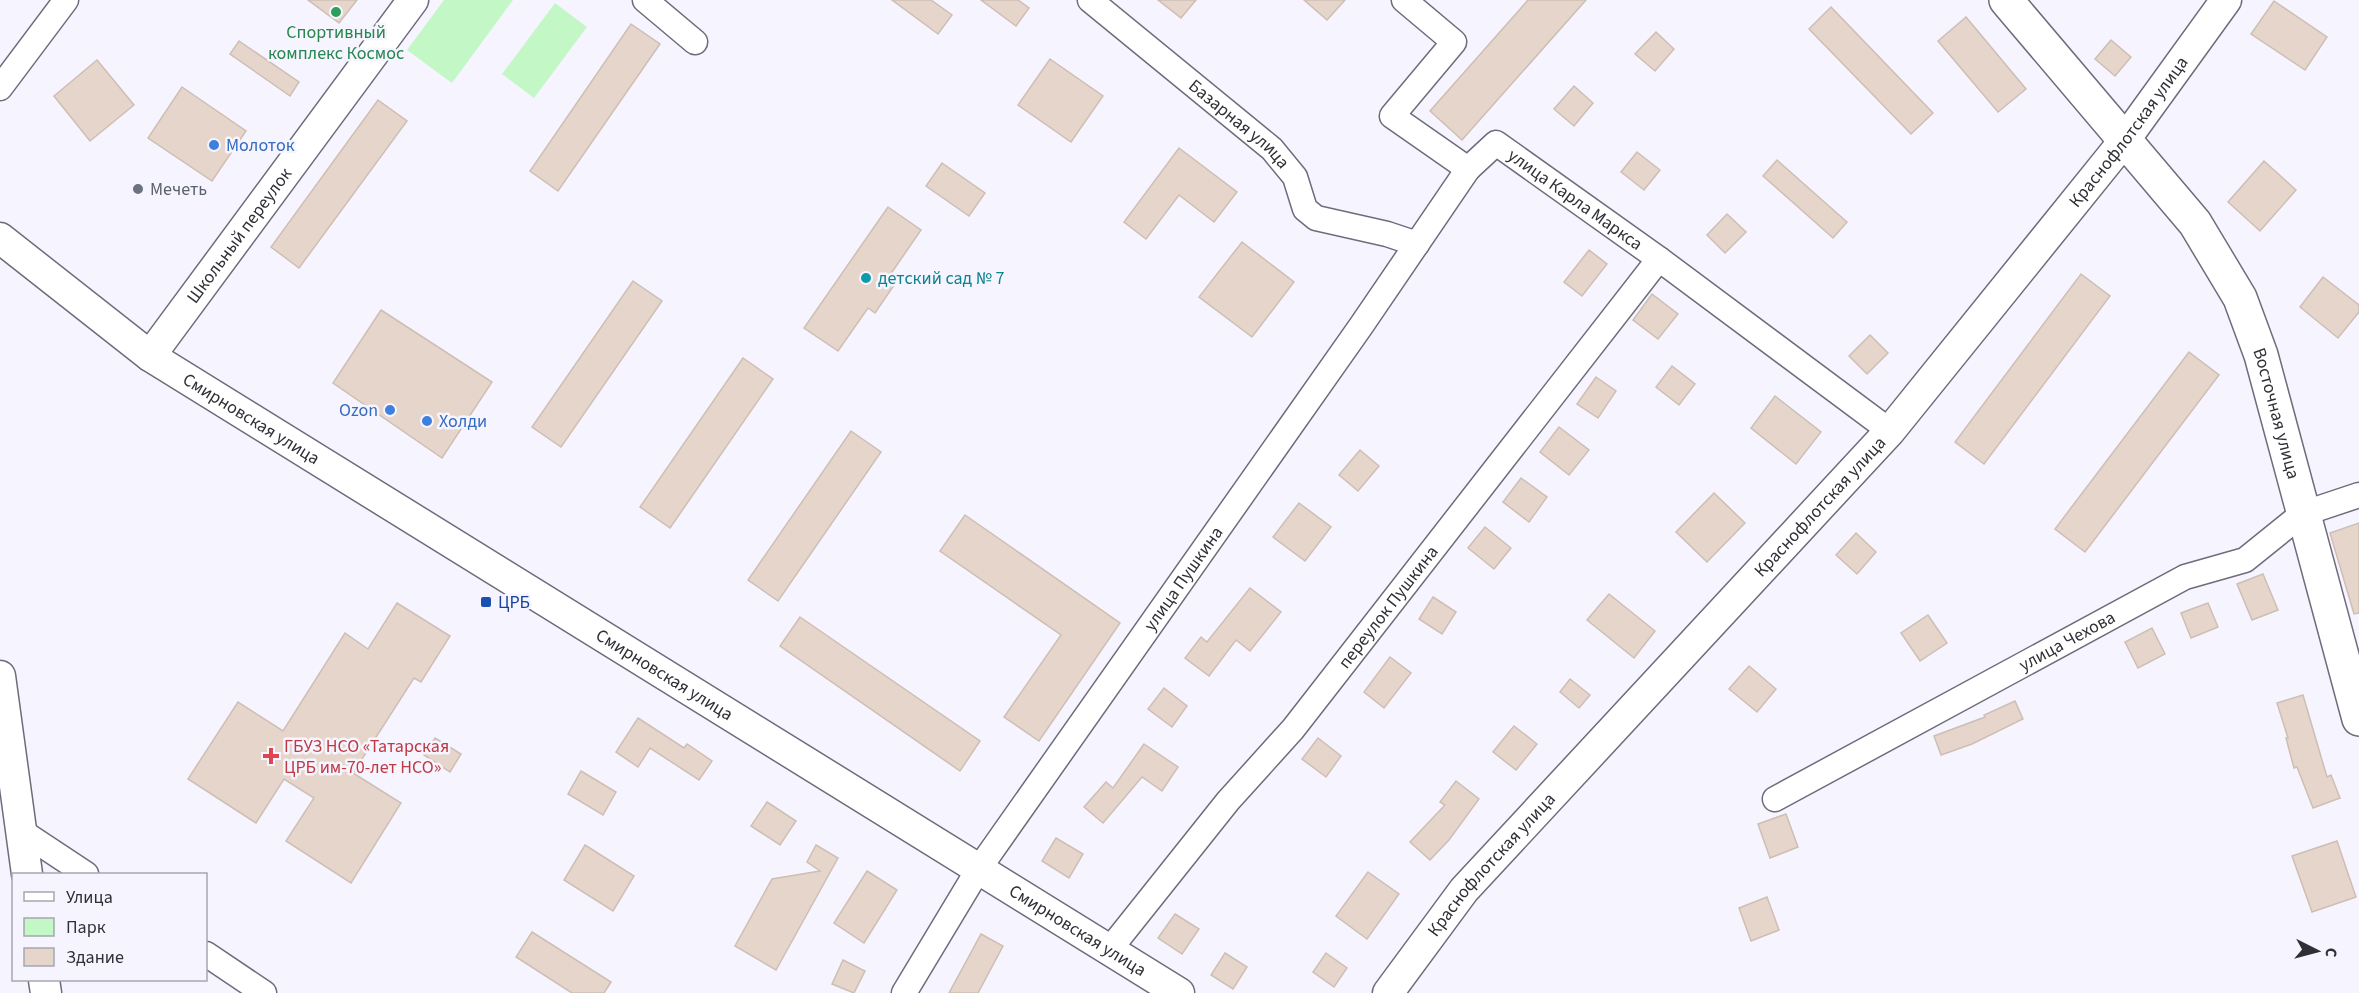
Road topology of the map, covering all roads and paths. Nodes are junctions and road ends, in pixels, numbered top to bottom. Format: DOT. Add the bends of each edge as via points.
graph roads {
  1 [pos="66,0"];
  2 [pos="412,0"];
  3 [pos="645,0"];
  4 [pos="1090,0"];
  5 [pos="1404,0"];
  6 [pos="2006,0"];
  7 [pos="2226,0"];
  8 [pos="695,42"];
  9 [pos="0,88"];
  10 [pos="2124,141"];
  11 [pos="1468,170"];
  12 [pos="0,238"];
  13 [pos="1417,244"];
  14 [pos="1659,259"];
  15 [pos="150,356"];
  16 [pos="1890,431"];
  17 [pos="2359,495"];
  18 [pos="2302,514"];
  19 [pos="0,676"];
  20 [pos="2359,719"];
  21 [pos="1775,799"];
  22 [pos="21,831"];
  23 [pos="978,870"];
  24 [pos="27,873"];
  25 [pos="84,873"];
  26 [pos="1110,949"];
  27 [pos="207,955"];
  28 [pos="264,993"];
  29 [pos="904,993"];
  30 [pos="1179,993"];
  31 [pos="1388,993"];
  1 -- 9 [label="street"];
  2 -- 15 [label="street, Школьный переулок"];
  3 -- 8 [label="street"];
  4 -- 13 [label="street, Базарная улица" via="1272,149 1295,177 1305,209 1316,218"];
  5 -- 11 [label="street" via="1454,42 1392,116"];
  6 -- 10 [label="main road, Восточная улица"];
  7 -- 10 [label="street, Краснофлотская улица"];
  10 -- 16 [label="street, Краснофлотская улица"];
  10 -- 18 [label="main road, Восточная улица" via="2195,224 2240,298 2261,355"];
  11 -- 13 [label="street, улица Пушкина"];
  11 -- 14 [label="street, улица Карла Маркса" via="1496,143"];
  12 -- 15 [label="street, Смирновская улица"];
  13 -- 23 [label="street, улица Пушкина"];
  14 -- 16 [label="street, улица Карла Маркса"];
  14 -- 26 [label="street, переулок Пушкина" via="1293,729 1228,801"];
  15 -- 23 [label="street, Смирновская улица"];
  16 -- 31 [label="street, Краснофлотская улица" via="1464,890"];
  17 -- 18 [label="street, улица Чехова"];
  18 -- 20 [label="main road, Восточная улица"];
  18 -- 21 [label="street, улица Чехова" via="2245,560 2185,577"];
  19 -- 22 [label="street"];
  22 -- 24 [label="street"];
  22 -- 25 [label="street"];
  23 -- 26 [label="street, Смирновская улица"];
  23 -- 29 [label="street, улица Пушкина"];
  26 -- 30 [label="street, Смирновская улица"];
  27 -- 28 [label="street"];
}
